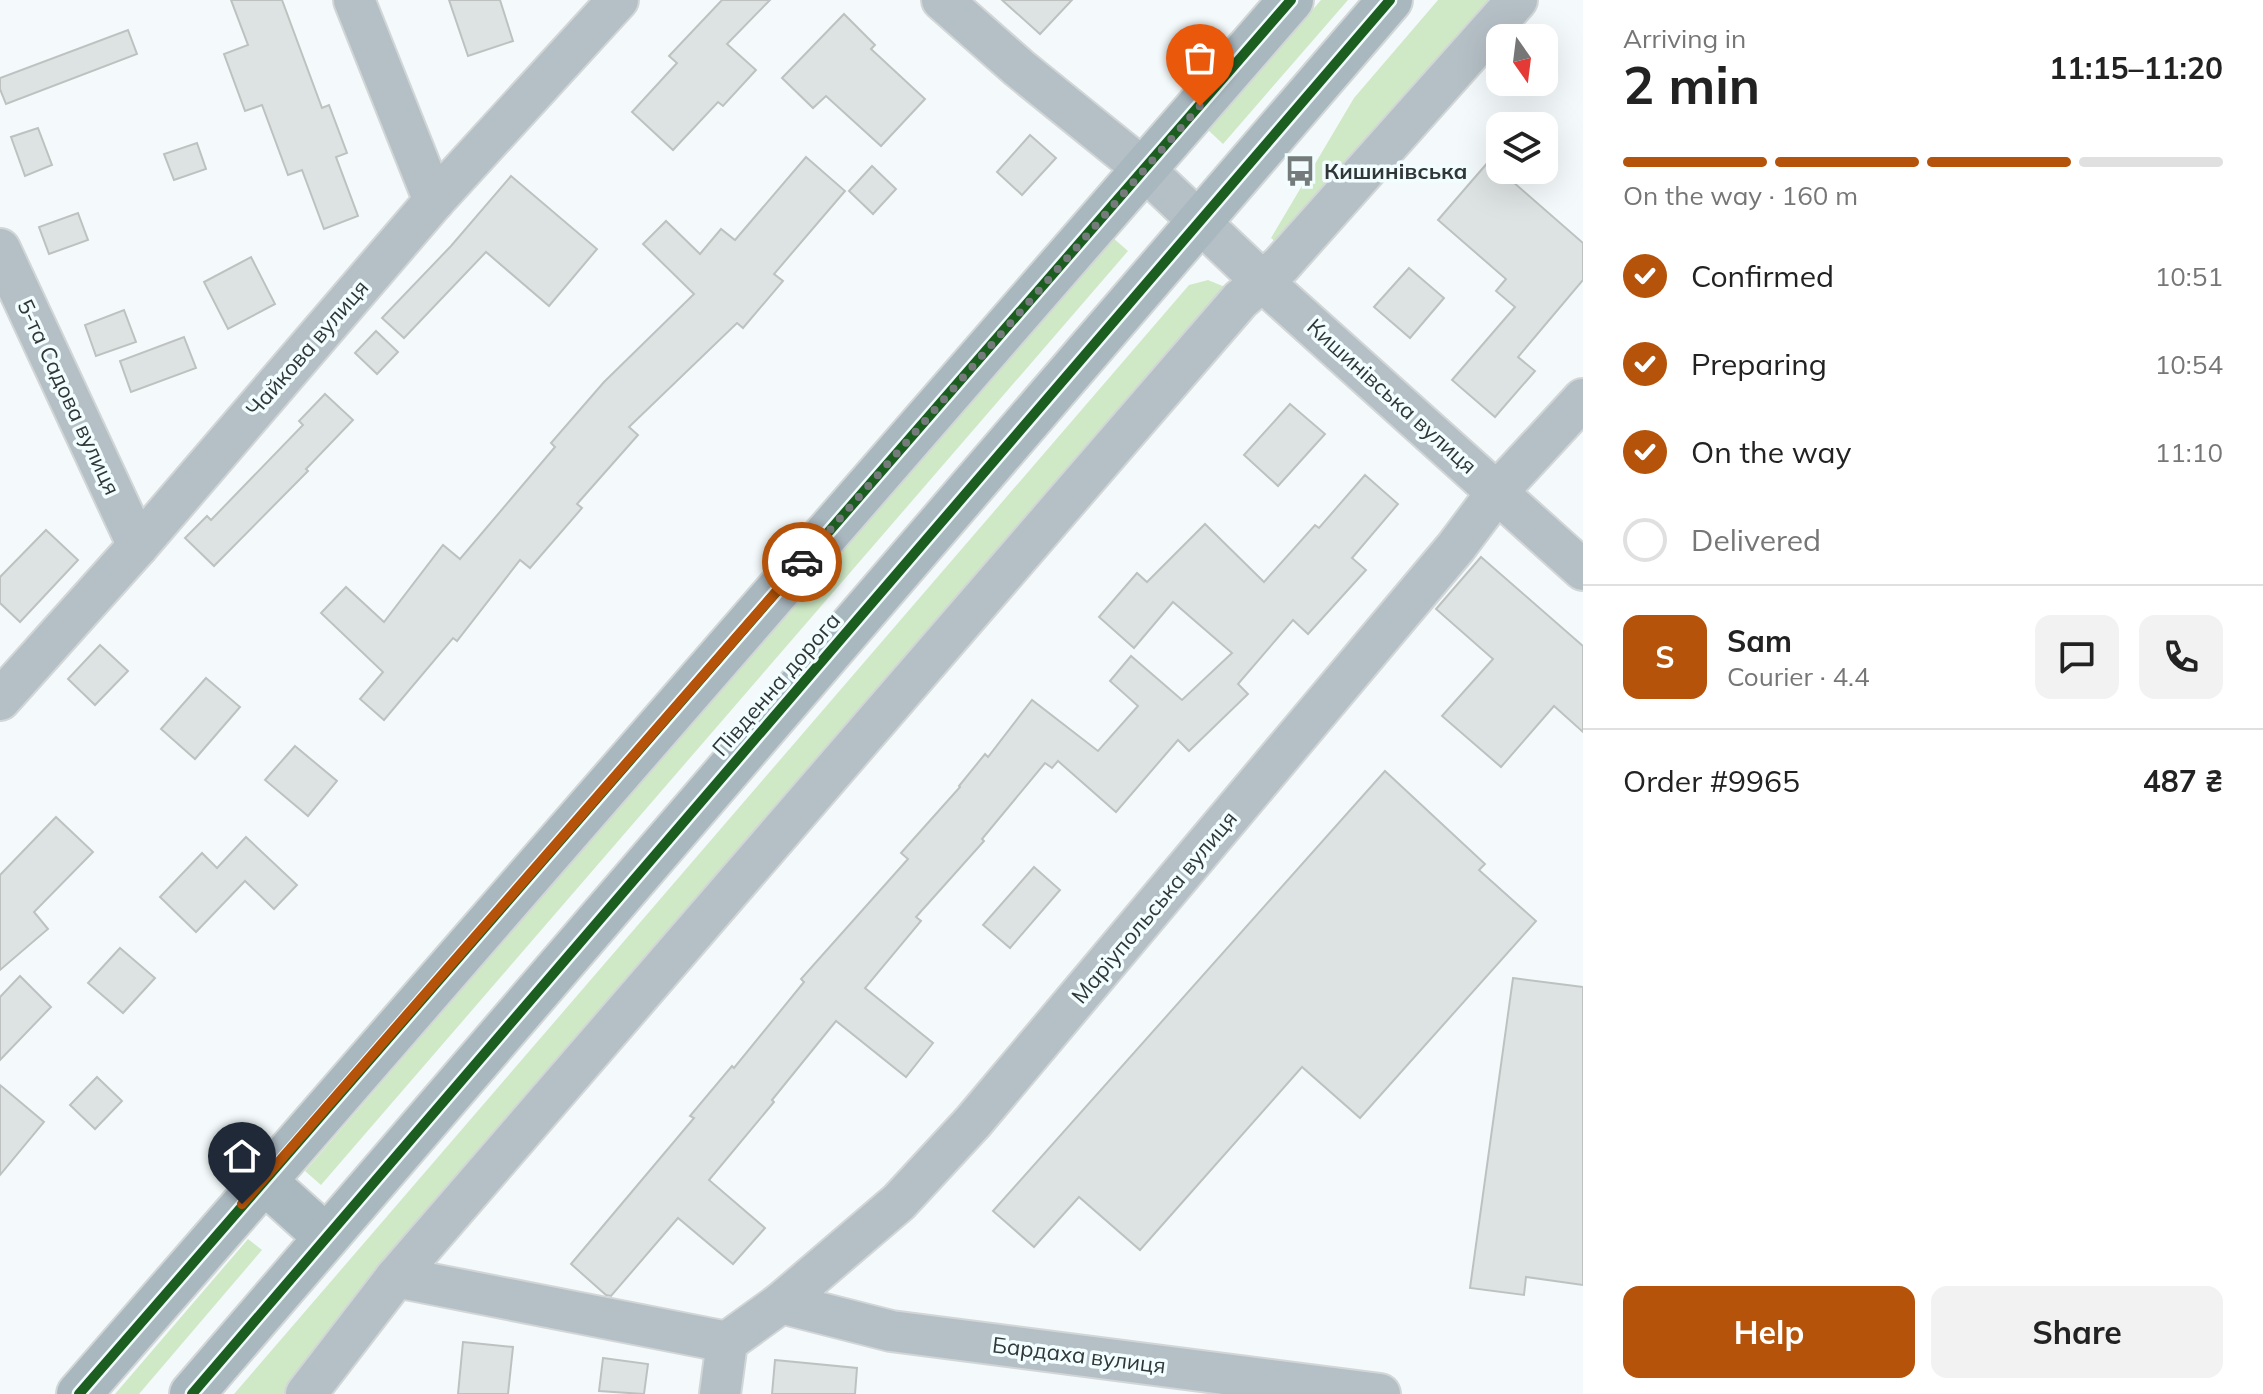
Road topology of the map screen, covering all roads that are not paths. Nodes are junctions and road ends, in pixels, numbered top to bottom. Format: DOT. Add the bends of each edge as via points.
graph roads {
  1 [pos="354,0"];
  2 [pos="618,0"];
  3 [pos="942,0"];
  4 [pos="1291,0"];
  5 [pos="1390,0"];
  6 [pos="1517,0"];
  7 [pos="1145,170"];
  8 [pos="434,201"];
  9 [pos="1201,223"];
  10 [pos="0,249"];
  11 [pos="1262,281"];
  12 [pos="1583,399"];
  13 [pos="1498,491"];
  14 [pos="138,546"];
  15 [pos="1583,570"];
  16 [pos="0,700"];
  17 [pos="263,1180"];
  18 [pos="325,1236"];
  19 [pos="396,1277"];
  20 [pos="781,1303"];
  21 [pos="727,1342"];
  22 [pos="79,1394"];
  23 [pos="192,1394"];
  24 [pos="306,1394"];
  25 [pos="720,1394"];
  26 [pos="1380,1394"];
  1 -- 8 [label="street"];
  2 -- 8 [label="street, Чайкова вулиця"];
  3 -- 7 [label="street, Кишинівська вулиця"];
  4 -- 7 [label="main road"];
  5 -- 9 [label="main road, Південна дорога"];
  6 -- 11 [label="street" via="1292,254"];
  7 -- 9 [label="street, Кишинівська вулиця"];
  7 -- 17 [label="main road"];
  8 -- 14 [label="street, Чайкова вулиця"];
  9 -- 11 [label="street, Кишинівська вулиця"];
  9 -- 18 [label="main road, Південна дорога"];
  10 -- 14 [label="street, 5-та Садова вулиця"];
  11 -- 13 [label="street, Кишинівська вулиця"];
  11 -- 19 [label="street" via="1240,300"];
  12 -- 13 [label="street, Маріупольська вулиця"];
  13 -- 15 [label="street, Кишинівська вулиця"];
  13 -- 20 [label="street, Маріупольська вулиця" via="973,1122 899,1202"];
  14 -- 16 [label="street, Чайкова вулиця"];
  17 -- 18 [label="main road"];
  17 -- 22 [label="main road"];
  18 -- 23 [label="main road, Південна дорога"];
  19 -- 21 [label="street"];
  19 -- 24 [label="street"];
  20 -- 21 [label="street, Маріупольська вулиця"];
  20 -- 26 [label="street, Бардаха вулиця" via="891,1331"];
  21 -- 25 [label="street"];
}
